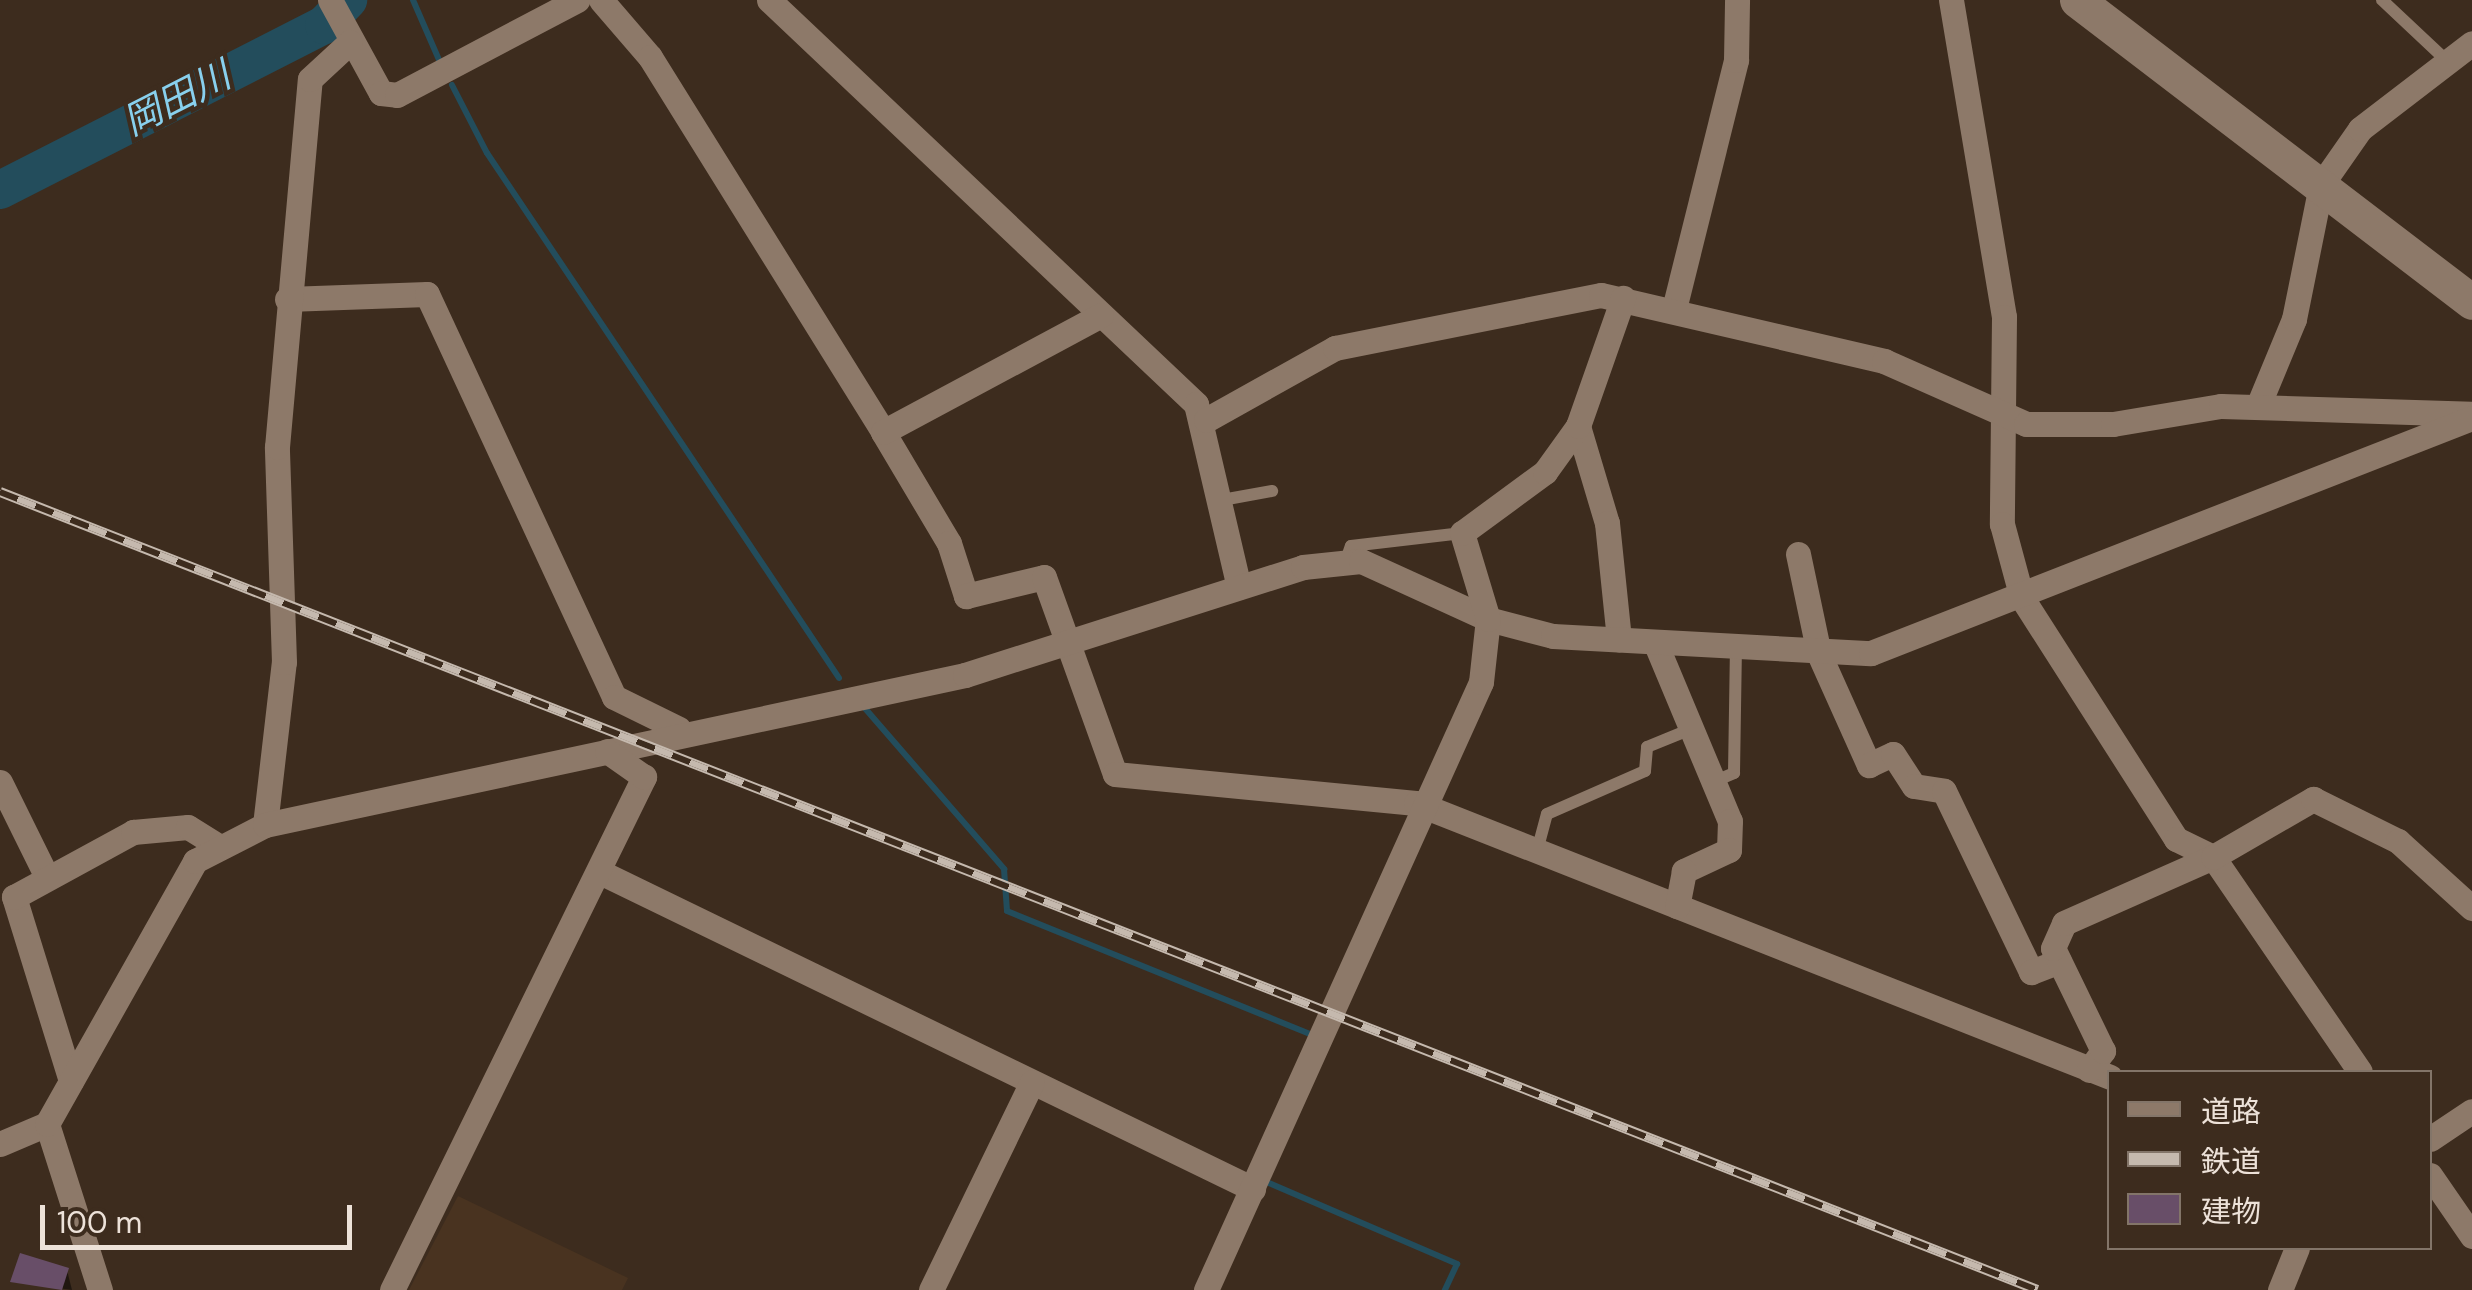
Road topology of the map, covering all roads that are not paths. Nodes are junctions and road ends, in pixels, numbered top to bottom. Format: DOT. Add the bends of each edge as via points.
graph roads {
  1 [pos="330,0"];
  2 [pos="578,0"];
  3 [pos="601,0"];
  4 [pos="769,0"];
  5 [pos="1737,0"];
  6 [pos="1951,0"];
  7 [pos="2077,0"];
  8 [pos="2382,0"];
  9 [pos="350,42"];
  10 [pos="2472,43"];
  11 [pos="2447,61"];
  12 [pos="2321,185"];
  13 [pos="1623,298"];
  14 [pos="287,299"];
  15 [pos="2472,302"];
  16 [pos="1674,308"];
  17 [pos="1102,314"];
  18 [pos="2258,406"];
  19 [pos="2000,410"];
  20 [pos="2472,416"];
  21 [pos="1206,420"];
  22 [pos="1578,426"];
  23 [pos="883,432"];
  24 [pos="1272,490"];
  25 [pos="1222,500"];
  26 [pos="1462,533"];
  27 [pos="1798,554"];
  28 [pos="1346,562"];
  29 [pos="1240,587"];
  30 [pos="2022,598"];
  31 [pos="1488,619"];
  32 [pos="1619,639"];
  33 [pos="1654,642"];
  34 [pos="1065,648"];
  35 [pos="1736,648"];
  36 [pos="1818,654"];
  37 [pos="1691,728"];
  38 [pos="679,729"];
  39 [pos="606,750"];
  40 [pos="0,782"];
  41 [pos="1713,782"];
  42 [pos="1427,807"];
  43 [pos="264,824"];
  44 [pos="218,845"];
  45 [pos="1536,851"];
  46 [pos="2214,856"];
  47 [pos="600,872"];
  48 [pos="46,873"];
  49 [pos="1676,906"];
  50 [pos="2472,908"];
  51 [pos="2060,961"];
  52 [pos="2359,1070"];
  53 [pos="2099,1073"];
  54 [pos="71,1080"];
  55 [pos="1032,1082"];
  56 [pos="2472,1111"];
  57 [pos="47,1124"];
  58 [pos="2432,1138"];
  59 [pos="0,1144"];
  60 [pos="2432,1178"];
  61 [pos="1253,1190"];
  62 [pos="2472,1236"];
  63 [pos="2296,1250"];
  64 [pos="100,1290"];
  65 [pos="392,1290"];
  66 [pos="931,1290"];
  67 [pos="1206,1290"];
  68 [pos="2280,1290"];
  1 -- 9 [label="street"];
  2 -- 9 [label="street" via="397,95 381,92"];
  3 -- 23 [label="street" via="650,58"];
  4 -- 17 [label="street"];
  5 -- 16 [label="street" via="1736,60"];
  6 -- 19 [label="street" via="2004,318"];
  7 -- 12 [label="street"];
  8 -- 11 [label="lane"];
  9 -- 14 [label="street" via="310,79"];
  10 -- 11 [label="street"];
  11 -- 12 [label="street" via="2360,129"];
  12 -- 15 [label="street"];
  12 -- 18 [label="street" via="2294,318"];
  13 -- 16 [label="street"];
  13 -- 21 [label="street" via="1334,348"];
  13 -- 22 [label="street"];
  14 -- 38 [label="street" via="427,294 614,697"];
  14 -- 43 [label="street" via="276,534 284,662"];
  16 -- 19 [label="street" via="1884,361"];
  17 -- 21 [label="street"];
  17 -- 23 [label="street"];
  18 -- 19 [label="street" via="2059,427"];
  18 -- 20 [label="street"];
  19 -- 30 [label="street" via="2002,524"];
  20 -- 30 [label="street"];
  21 -- 25 [label="street"];
  22 -- 26 [label="street" via="1544,472"];
  22 -- 32 [label="street" via="1607,523"];
  23 -- 34 [label="street" via="949,542 966,596 1044,577"];
  24 -- 25 [label="lane"];
  25 -- 29 [label="street"];
  26 -- 28 [label="lane" via="1351,546"];
  26 -- 31 [label="street"];
  27 -- 36 [label="street"];
  28 -- 29 [label="street"];
  28 -- 31 [label="street" via="1389,570"];
  29 -- 34 [label="street"];
  30 -- 36 [label="street" via="1902,645"];
  30 -- 46 [label="street" via="2176,839"];
  31 -- 32 [label="street" via="1554,636"];
  31 -- 42 [label="street" via="1481,682"];
  32 -- 33 [label="street"];
  33 -- 35 [label="street"];
  33 -- 37 [label="street"];
  34 -- 38 [label="street"];
  34 -- 42 [label="street" via="1115,774"];
  35 -- 36 [label="street"];
  35 -- 41 [label="lane" via="1734,773"];
  36 -- 51 [label="street" via="1868,765 1893,754 1914,786 1944,791 2031,972"];
  37 -- 41 [label="street"];
  37 -- 45 [label="lane" via="1647,747 1645,771 1548,814"];
  38 -- 39 [label="street"];
  39 -- 43 [label="street"];
  39 -- 47 [label="street" via="644,778"];
  40 -- 48 [label="street"];
  41 -- 49 [label="street" via="1730,821 1728,850 1684,871"];
  42 -- 45 [label="street"];
  42 -- 61 [label="street"];
  43 -- 44 [label="street"];
  44 -- 48 [label="street" via="188,827 133,832"];
  44 -- 54 [label="street" via="195,860"];
  45 -- 49 [label="street"];
  46 -- 50 [label="street" via="2314,799 2398,841"];
  46 -- 51 [label="street" via="2064,922 2053,948"];
  46 -- 52 [label="street"];
  47 -- 55 [label="street"];
  47 -- 65 [label="street"];
  48 -- 54 [label="street" via="14,897"];
  49 -- 53 [label="street"];
  51 -- 53 [label="street" via="2103,1051"];
  54 -- 57 [label="street"];
  55 -- 61 [label="street"];
  55 -- 66 [label="street"];
  56 -- 58 [label="street"];
  57 -- 59 [label="street"];
  57 -- 64 [label="street"];
  60 -- 62 [label="street"];
  61 -- 67 [label="street"];
  63 -- 68 [label="street"];
}
